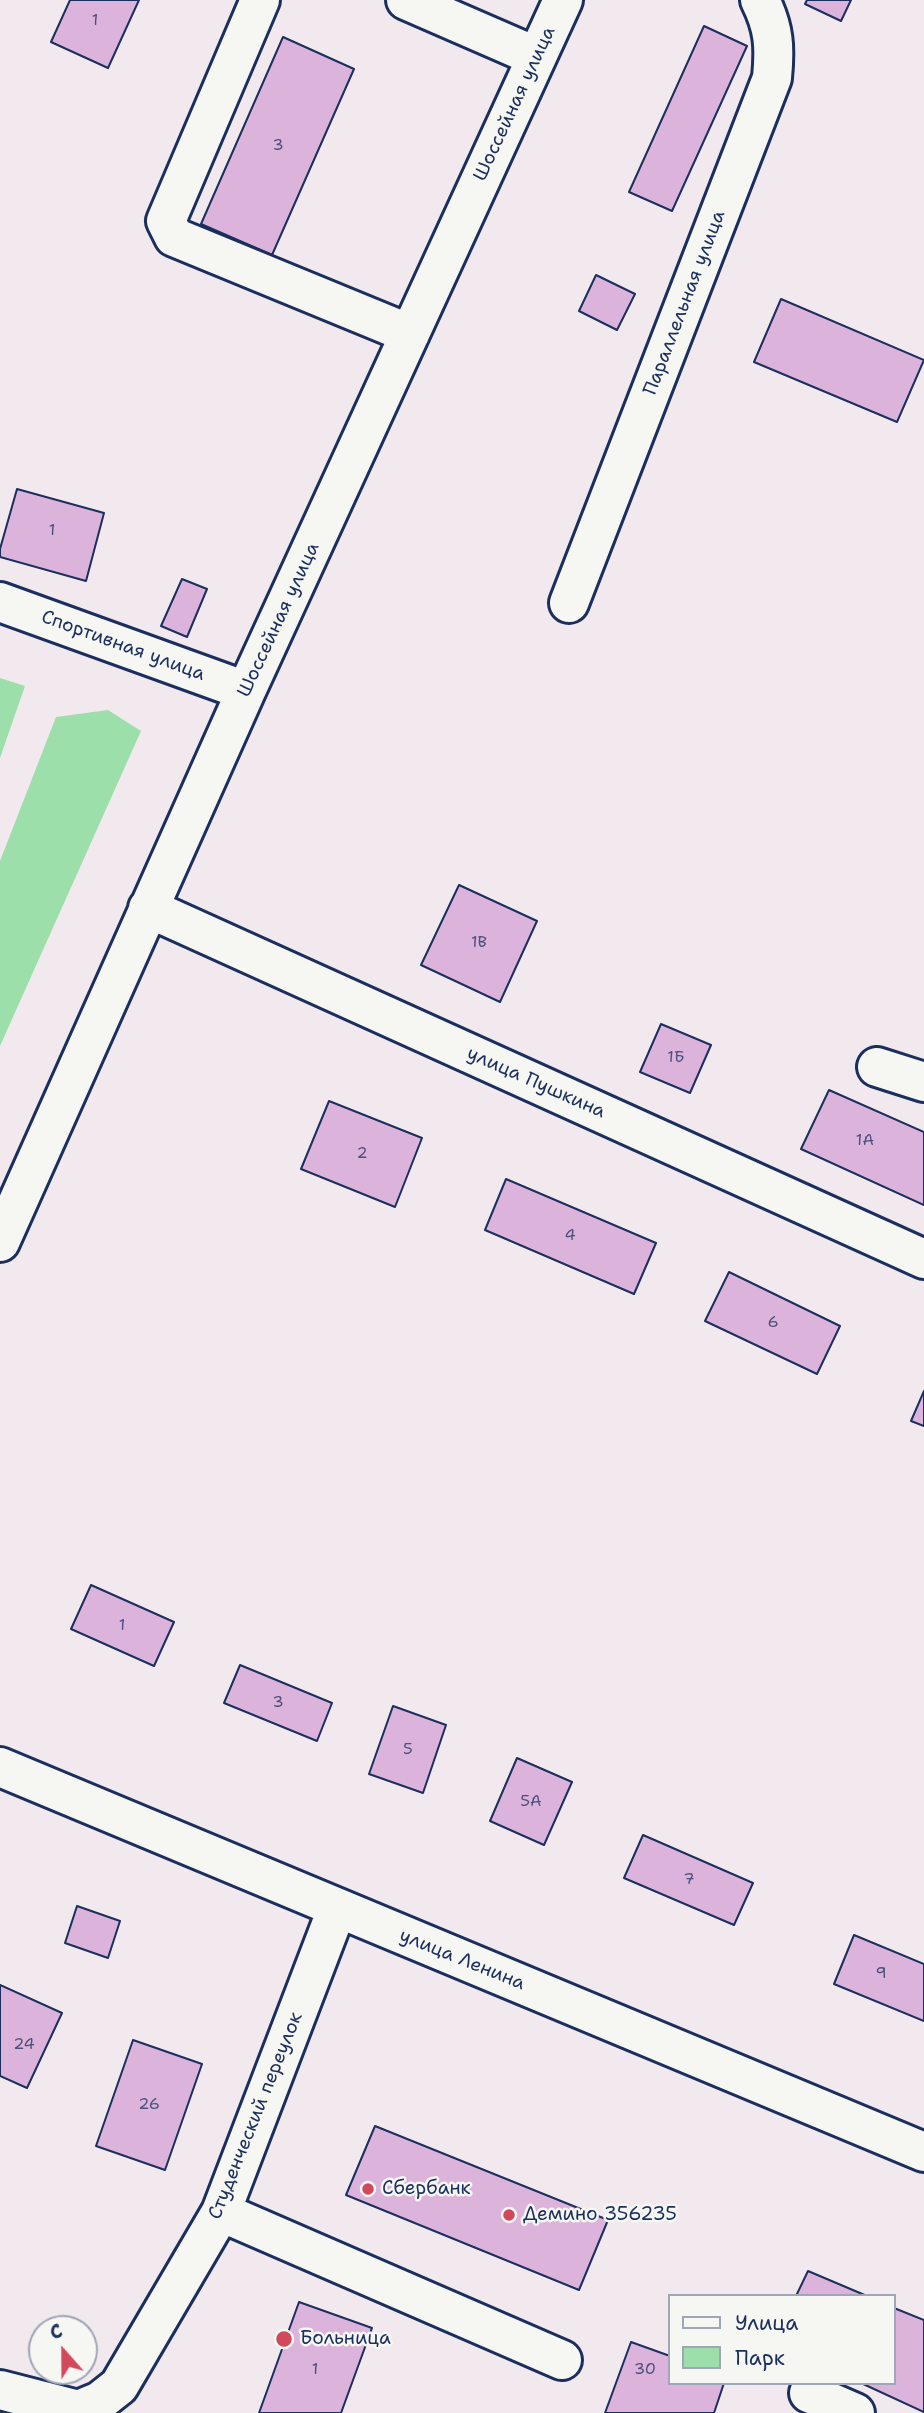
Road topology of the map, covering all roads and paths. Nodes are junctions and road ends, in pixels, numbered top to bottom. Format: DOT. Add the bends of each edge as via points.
graph roads {
  1 [pos="260,0"];
  2 [pos="407,0"];
  3 [pos="563,0"];
  4 [pos="760,0"];
  5 [pos="537,57"];
  6 [pos="410,334"];
  7 [pos="0,602"];
  8 [pos="569,603"];
  9 [pos="246,691"];
  10 [pos="148,908"];
  11 [pos="877,1067"];
  12 [pos="924,1082"];
  13 [pos="0,1242"];
  14 [pos="924,1259"];
  15 [pos="0,1767"];
  16 [pos="337,1909"];
  17 [pos="924,2152"];
  18 [pos="220,2212"];
  19 [pos="562,2360"];
  20 [pos="0,2390"];
  21 [pos="809,2393"];
  22 [pos="855,2413"];
  1 -- 6 [label="street" via="166,221 174,237"];
  2 -- 5 [label="street"];
  3 -- 5 [label="street, Шоссейная улица"];
  4 -- 8 [label="street, Параллельная улица" via="775,50 772,78"];
  5 -- 6 [label="street, Шоссейная улица"];
  6 -- 9 [label="street, Шоссейная улица"];
  7 -- 9 [label="street, Спортивная улица"];
  9 -- 10 [label="street, Шоссейная улица"];
  10 -- 13 [label="street, Шоссейная улица"];
  10 -- 14 [label="street, улица Пушкина"];
  11 -- 12 [label="street"];
  15 -- 16 [label="street, улица Ленина"];
  16 -- 17 [label="street, улица Ленина"];
  16 -- 18 [label="street, Студенческий переулок"];
  18 -- 19 [label="street"];
  18 -- 20 [label="street, Студенческий переулок" via="119,2386 78,2410"];
  21 -- 22 [label="street"];
}
